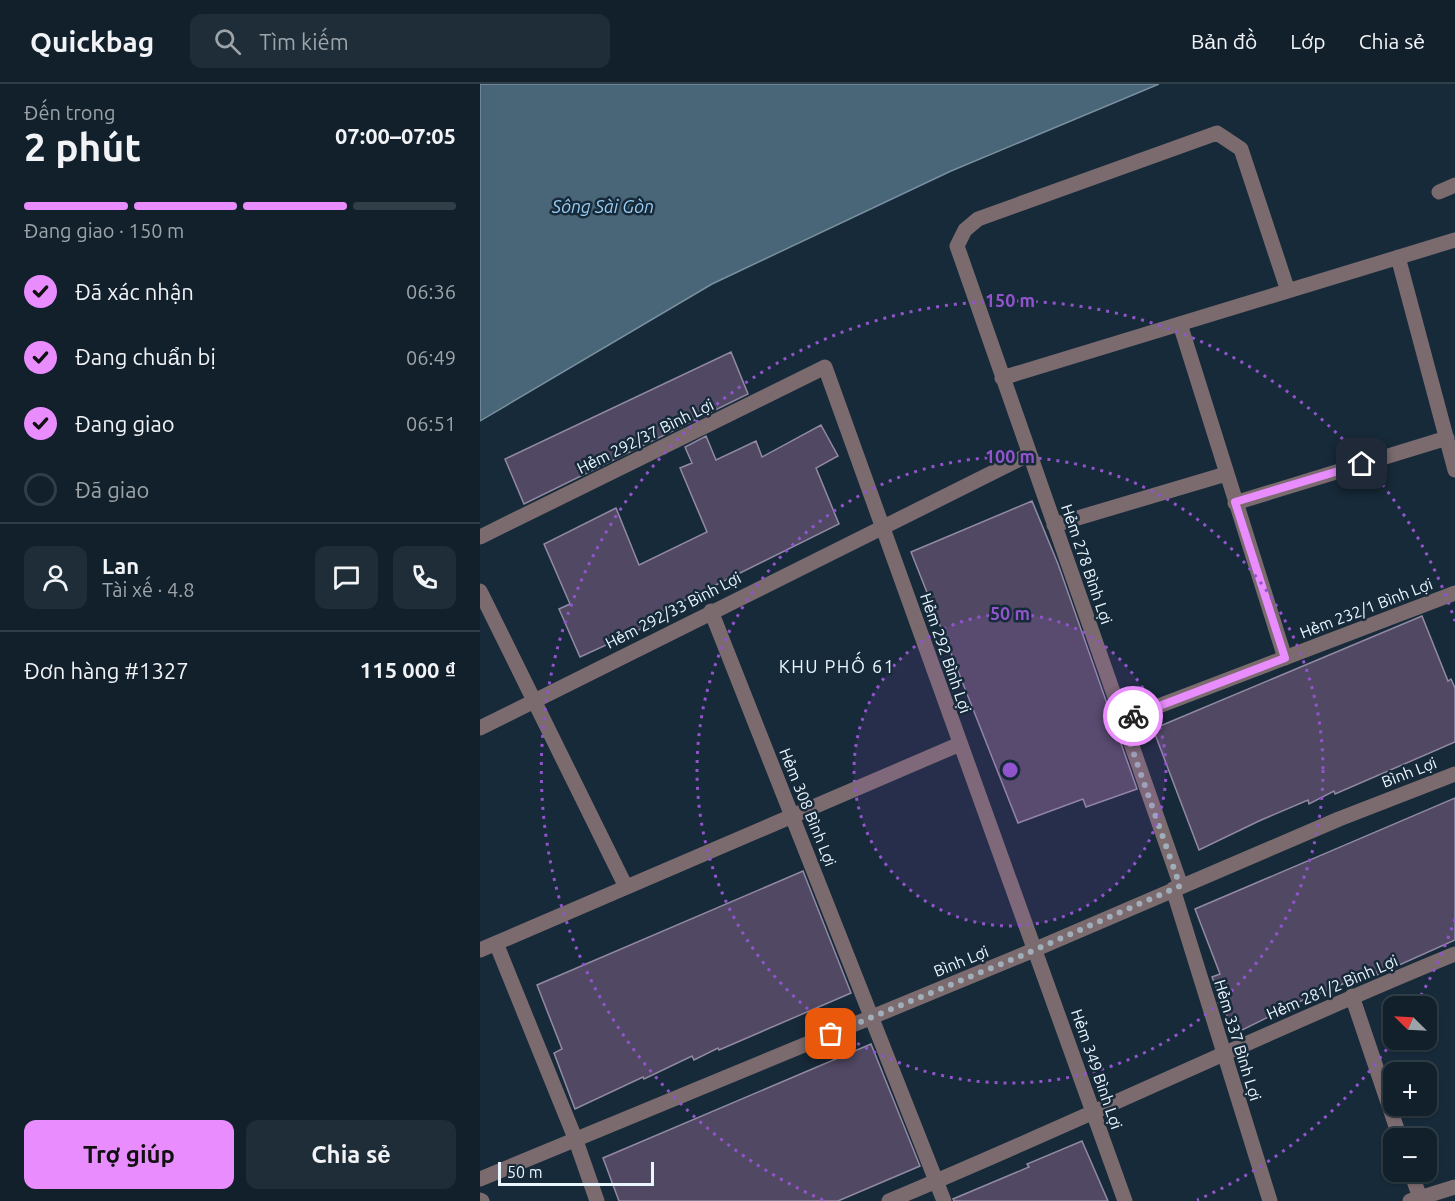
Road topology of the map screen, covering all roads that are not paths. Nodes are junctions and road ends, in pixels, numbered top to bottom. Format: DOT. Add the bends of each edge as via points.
graph roads {
  1 [pos="1455,185"];
  2 [pos="1438,192"];
  3 [pos="1455,240"];
  4 [pos="1398,257"];
  5 [pos="1288,291"];
  6 [pos="1180,324"];
  7 [pos="825,367"];
  8 [pos="1002,378"];
  9 [pos="1447,438"];
  10 [pos="1028,454"];
  11 [pos="1455,470"];
  12 [pos="1226,474"];
  13 [pos="1235,502"];
  14 [pos="882,525"];
  15 [pos="1054,525"];
  16 [pos="480,537"];
  17 [pos="480,591"];
  18 [pos="1455,593"];
  19 [pos="711,611"];
  20 [pos="1285,658"];
  21 [pos="535,699"];
  22 [pos="1122,720"];
  23 [pos="480,728"];
  24 [pos="960,744"];
  25 [pos="1455,774"];
  26 [pos="792,816"];
  27 [pos="626,887"];
  28 [pos="1177,887"];
  29 [pos="496,943"];
  30 [pos="1036,949"];
  31 [pos="480,950"];
  32 [pos="1455,954"];
  33 [pos="1352,996"];
  34 [pos="873,1016"];
  35 [pos="1224,1054"];
  36 [pos="1094,1114"];
  37 [pos="1397,1128"];
  38 [pos="575,1137"];
  39 [pos="480,1179"];
  40 [pos="937,1181"];
  41 [pos="1413,1182"];
  42 [pos="1455,1187"];
  43 [pos="1415,1199"];
  44 [pos="597,1201"];
  45 [pos="889,1201"];
  46 [pos="944,1201"];
  47 [pos="1125,1201"];
  48 [pos="1270,1201"];
  1 -- 2 [label="street"];
  3 -- 4 [label="street"];
  4 -- 5 [label="street"];
  4 -- 9 [label="street"];
  5 -- 6 [label="street"];
  5 -- 8 [label="street, Hẻm 278 Bình Lợi" via="1241,149 1217,133 978,219 969,226 959,240 959,255"];
  6 -- 8 [label="street"];
  6 -- 12 [label="street"];
  7 -- 14 [label="street, Hẻm 292 Bình Lợi"];
  7 -- 16 [label="street, Hẻm 292/37 Bình Lợi"];
  8 -- 10 [label="street, Hẻm 278 Bình Lợi"];
  9 -- 11 [label="street"];
  9 -- 13 [label="street"];
  10 -- 14 [label="street, Hẻm 292/33 Bình Lợi"];
  10 -- 15 [label="street, Hẻm 278 Bình Lợi"];
  12 -- 13 [label="street"];
  12 -- 15 [label="street"];
  13 -- 20 [label="street"];
  14 -- 19 [label="street, Hẻm 292/33 Bình Lợi"];
  14 -- 24 [label="street, Hẻm 292 Bình Lợi"];
  15 -- 22 [label="street, Hẻm 278 Bình Lợi"];
  17 -- 21 [label="street"];
  18 -- 20 [label="street, Hẻm 232/1 Bình Lợi"];
  19 -- 21 [label="street, Hẻm 292/33 Bình Lợi"];
  19 -- 26 [label="street, Hẻm 308 Bình Lợi"];
  20 -- 22 [label="street, Hẻm 232/1 Bình Lợi"];
  21 -- 23 [label="street, Hẻm 292/33 Bình Lợi"];
  21 -- 27 [label="street"];
  22 -- 28 [label="street, Hẻm 278 Bình Lợi"];
  24 -- 26 [label="street"];
  24 -- 30 [label="street, Hẻm 292 Bình Lợi"];
  25 -- 28 [label="street, Bình Lợi"];
  26 -- 27 [label="street"];
  26 -- 34 [label="street, Hẻm 308 Bình Lợi"];
  27 -- 29 [label="street"];
  28 -- 30 [label="street, Bình Lợi"];
  28 -- 35 [label="street, Hẻm 337 Bình Lợi"];
  29 -- 31 [label="street"];
  29 -- 38 [label="street"];
  30 -- 34 [label="street, Bình Lợi"];
  30 -- 36 [label="street, Hẻm 349 Bình Lợi"];
  32 -- 33 [label="street, Hẻm 281/2 Bình Lợi"];
  33 -- 35 [label="street, Hẻm 281/2 Bình Lợi"];
  33 -- 37 [label="street"];
  34 -- 38 [label="street, Bình Lợi"];
  34 -- 40 [label="street, Hẻm 308 Bình Lợi"];
  35 -- 36 [label="street, Hẻm 281/2 Bình Lợi"];
  35 -- 48 [label="street, Hẻm 337 Bình Lợi"];
  36 -- 40 [label="street, Hẻm 281/2 Bình Lợi"];
  36 -- 47 [label="street, Hẻm 349 Bình Lợi"];
  38 -- 39 [label="street, Bình Lợi"];
  38 -- 44 [label="street"];
  40 -- 45 [label="street, Hẻm 281/2 Bình Lợi"];
  40 -- 46 [label="street, Hẻm 308 Bình Lợi"];
  41 -- 43 [label="street"];
  42 -- 43 [label="street"];
}
